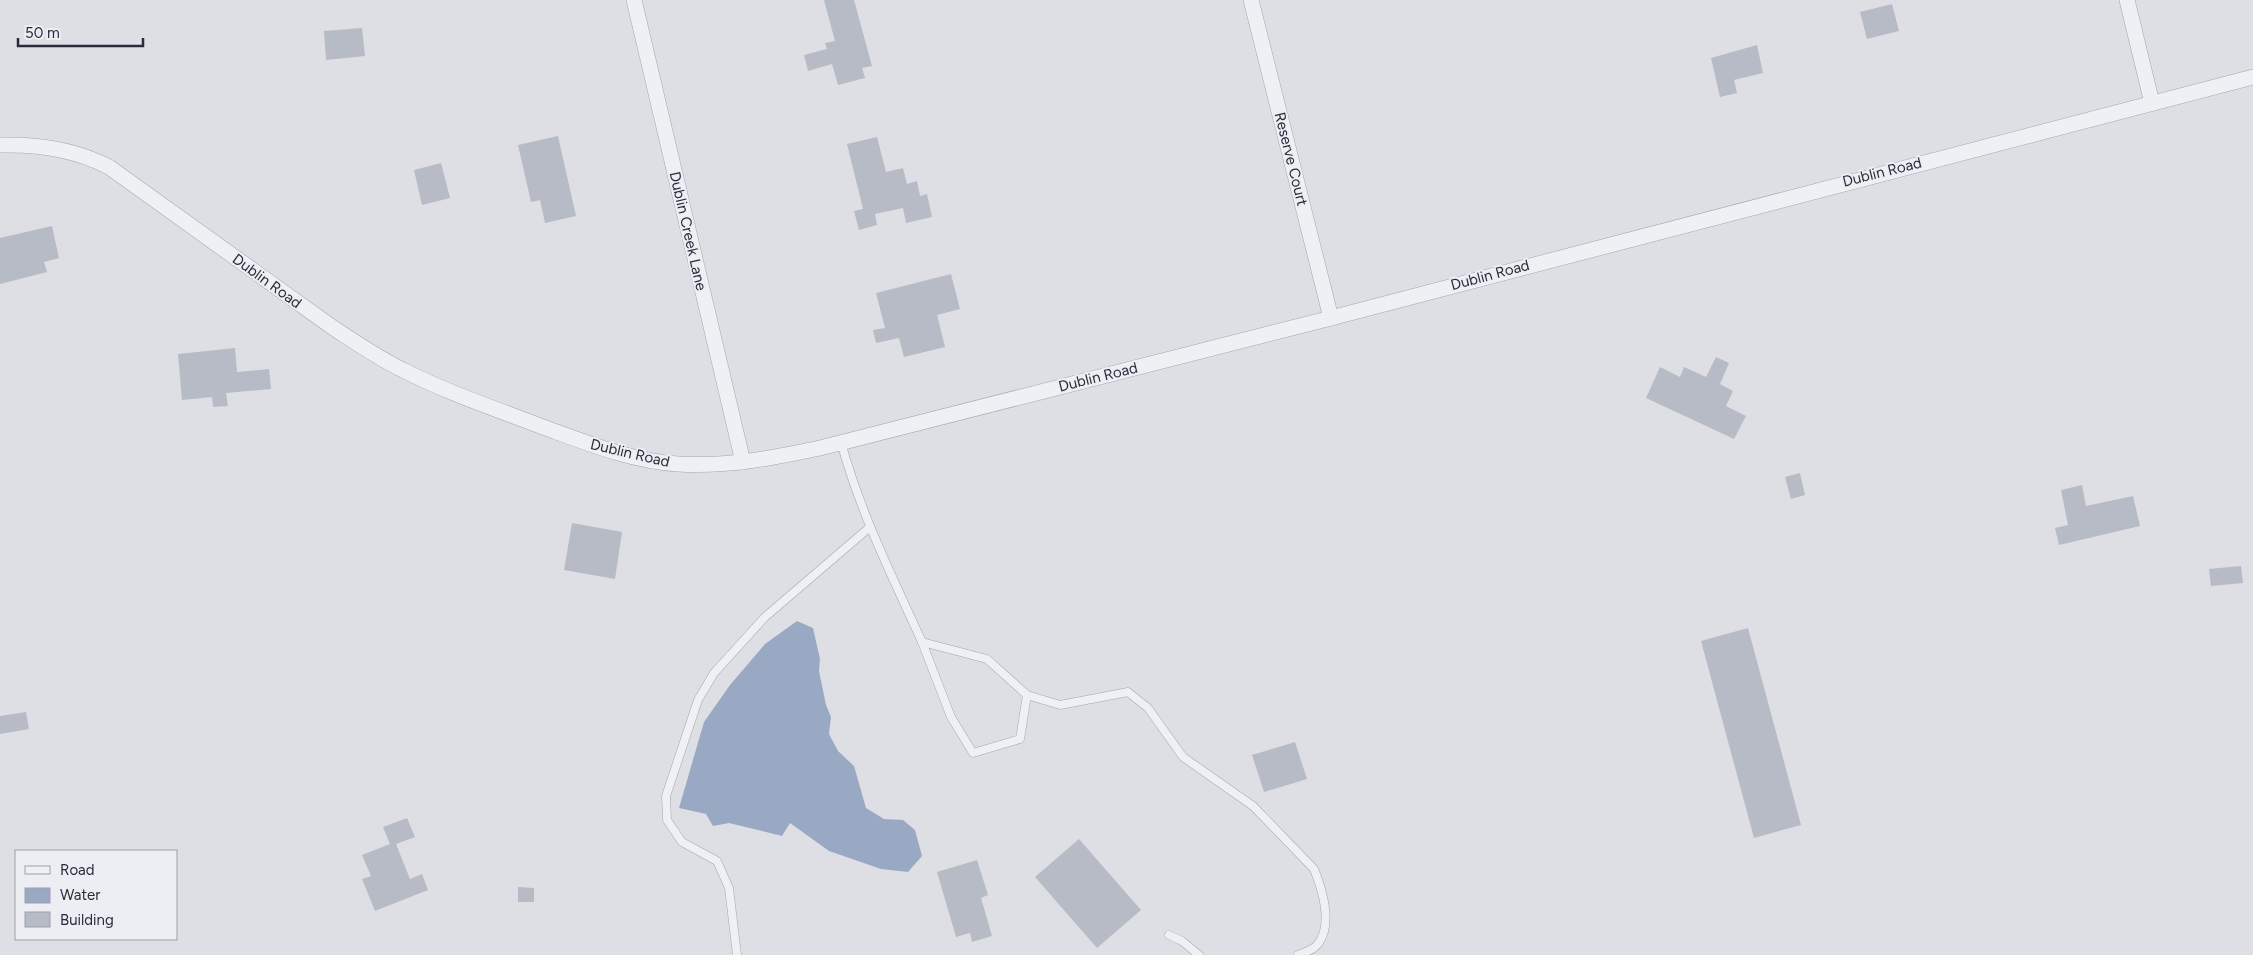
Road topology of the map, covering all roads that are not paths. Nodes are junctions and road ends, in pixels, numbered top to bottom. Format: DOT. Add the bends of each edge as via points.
graph roads {
  1 [pos="634,0"];
  2 [pos="1251,0"];
  3 [pos="2127,0"];
  4 [pos="2253,76"];
  5 [pos="2152,103"];
  6 [pos="0,146"];
  7 [pos="1330,318"];
  8 [pos="842,442"];
  9 [pos="743,462"];
  10 [pos="870,528"];
  11 [pos="922,642"];
  12 [pos="1027,695"];
  13 [pos="1169,935"];
  14 [pos="737,955"];
  15 [pos="1199,955"];
  16 [pos="1298,955"];
  1 -- 9 [label="street, Dublin Creek Lane"];
  2 -- 7 [label="street, Reserve Court"];
  3 -- 5 [label="street"];
  4 -- 5 [label="street, Dublin Road"];
  5 -- 7 [label="street, Dublin Road"];
  6 -- 9 [label="street, Dublin Road" via="34,145 67,150 109,167 366,350 433,385 585,443 631,457 676,464"];
  7 -- 8 [label="street, Dublin Road"];
  8 -- 9 [label="street, Dublin Road"];
  8 -- 10 [label="lane"];
  10 -- 11 [label="lane"];
  10 -- 14 [label="lane" via="765,617 714,673 698,700 666,796 667,820 682,842 717,861 728,888"];
  11 -- 12 [label="lane" via="987,659"];
  11 -- 12 [label="lane" via="951,717 973,753 1020,739"];
  12 -- 16 [label="lane" via="1060,705 1128,692 1148,708 1182,757 1253,806 1314,869 1319,882 1326,926 1320,942"];
  13 -- 15 [label="lane"];
}
